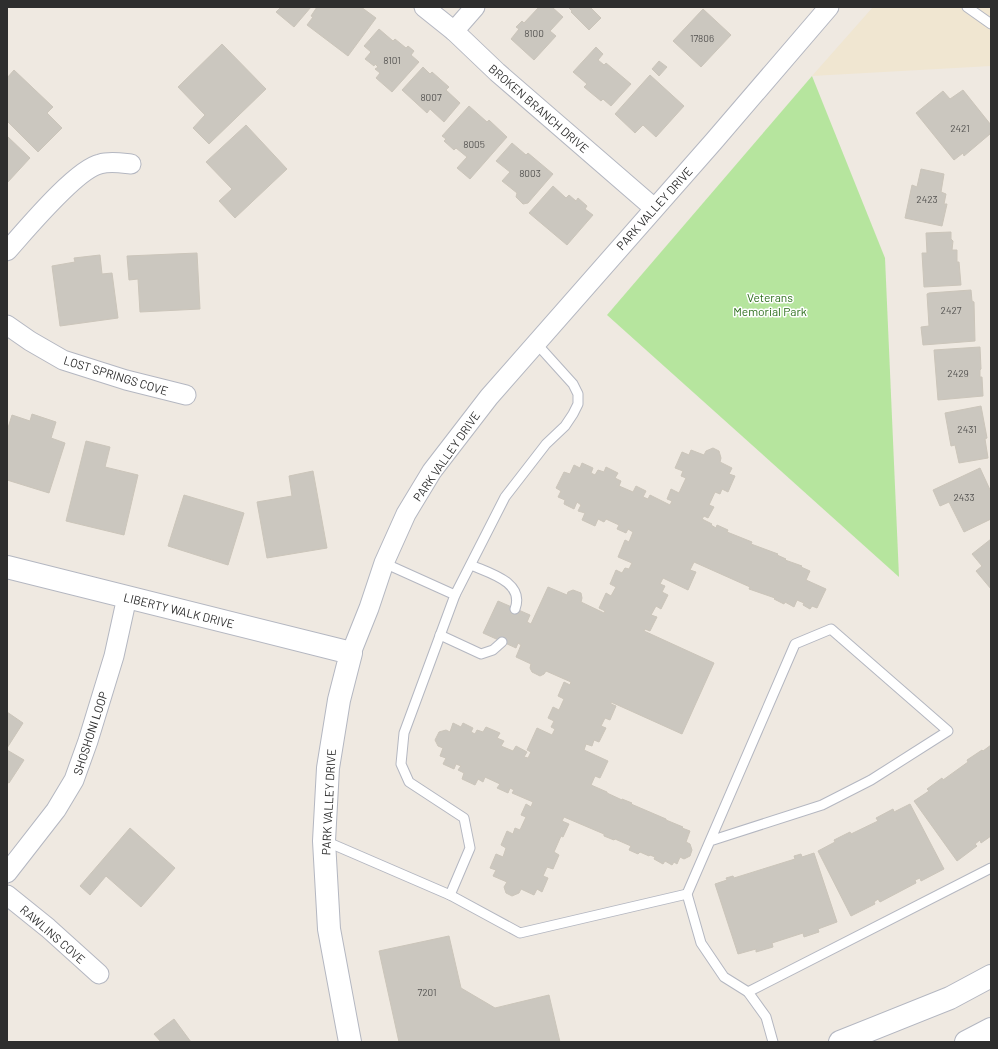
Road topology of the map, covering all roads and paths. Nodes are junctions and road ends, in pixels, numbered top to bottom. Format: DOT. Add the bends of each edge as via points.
graph roads {
  1 [pos="424,7"];
  2 [pos="475,7"];
  3 [pos="829,7"];
  4 [pos="967,7"];
  5 [pos="991,24"];
  6 [pos="454,31"];
  7 [pos="131,164"];
  8 [pos="654,208"];
  9 [pos="7,251"];
  10 [pos="7,325"];
  11 [pos="536,342"];
  12 [pos="186,396"];
  13 [pos="384,563"];
  14 [pos="471,565"];
  15 [pos="7,567"];
  16 [pos="455,595"];
  17 [pos="127,597"];
  18 [pos="515,609"];
  19 [pos="440,635"];
  20 [pos="502,642"];
  21 [pos="351,653"];
  22 [pos="324,841"];
  23 [pos="710,841"];
  24 [pos="991,868"];
  25 [pos="7,873"];
  26 [pos="450,894"];
  27 [pos="687,894"];
  28 [pos="7,895"];
  29 [pos="99,974"];
  30 [pos="991,976"];
  31 [pos="748,992"];
  32 [pos="991,1029"];
  33 [pos="350,1042"];
  34 [pos="773,1042"];
  35 [pos="840,1042"];
  36 [pos="966,1042"];
  1 -- 6 [label="street, BROKEN BRANCH DRIVE"];
  2 -- 6 [label="street"];
  3 -- 8 [label="street, PARK VALLEY DRIVE"];
  4 -- 5 [label="lane"];
  6 -- 8 [label="street, BROKEN BRANCH DRIVE" via="497,72"];
  7 -- 9 [label="street" via="108,163 92,167 66,187"];
  8 -- 11 [label="street, PARK VALLEY DRIVE"];
  10 -- 12 [label="street, LOST SPRINGS COVE" via="30,342 63,360"];
  11 -- 13 [label="street, PARK VALLEY DRIVE" via="489,396 432,472 406,514"];
  11 -- 14 [label="lane" via="573,384 578,394 578,404 565,426 546,444 505,497"];
  13 -- 16 [label="lane"];
  13 -- 21 [label="street, PARK VALLEY DRIVE"];
  14 -- 16 [label="lane"];
  14 -- 18 [label="lane" via="504,579 511,586 518,602"];
  15 -- 17 [label="street, LIBERTY WALK DRIVE"];
  16 -- 19 [label="lane"];
  17 -- 21 [label="street, LIBERTY WALK DRIVE"];
  17 -- 25 [label="street, SHOSHONI LOOP" via="114,656 74,780 56,810"];
  19 -- 20 [label="lane" via="480,654 493,650"];
  19 -- 26 [label="lane" via="404,733 401,764 409,782 464,818 470,848"];
  21 -- 22 [label="street, PARK VALLEY DRIVE" via="339,700 328,768"];
  22 -- 26 [label="lane"];
  22 -- 33 [label="street, PARK VALLEY DRIVE" via="329,930"];
  23 -- 23 [label="lane" via="795,644 831,629 948,731 871,780 822,805"];
  23 -- 27 [label="lane"];
  24 -- 31 [label="lane"];
  26 -- 27 [label="lane" via="520,933"];
  27 -- 31 [label="lane" via="701,943 724,977"];
  28 -- 29 [label="street, RAWLINS COVE"];
  30 -- 35 [label="street" via="950,998"];
  31 -- 34 [label="lane" via="766,1017"];
  32 -- 36 [label="street"];
}
